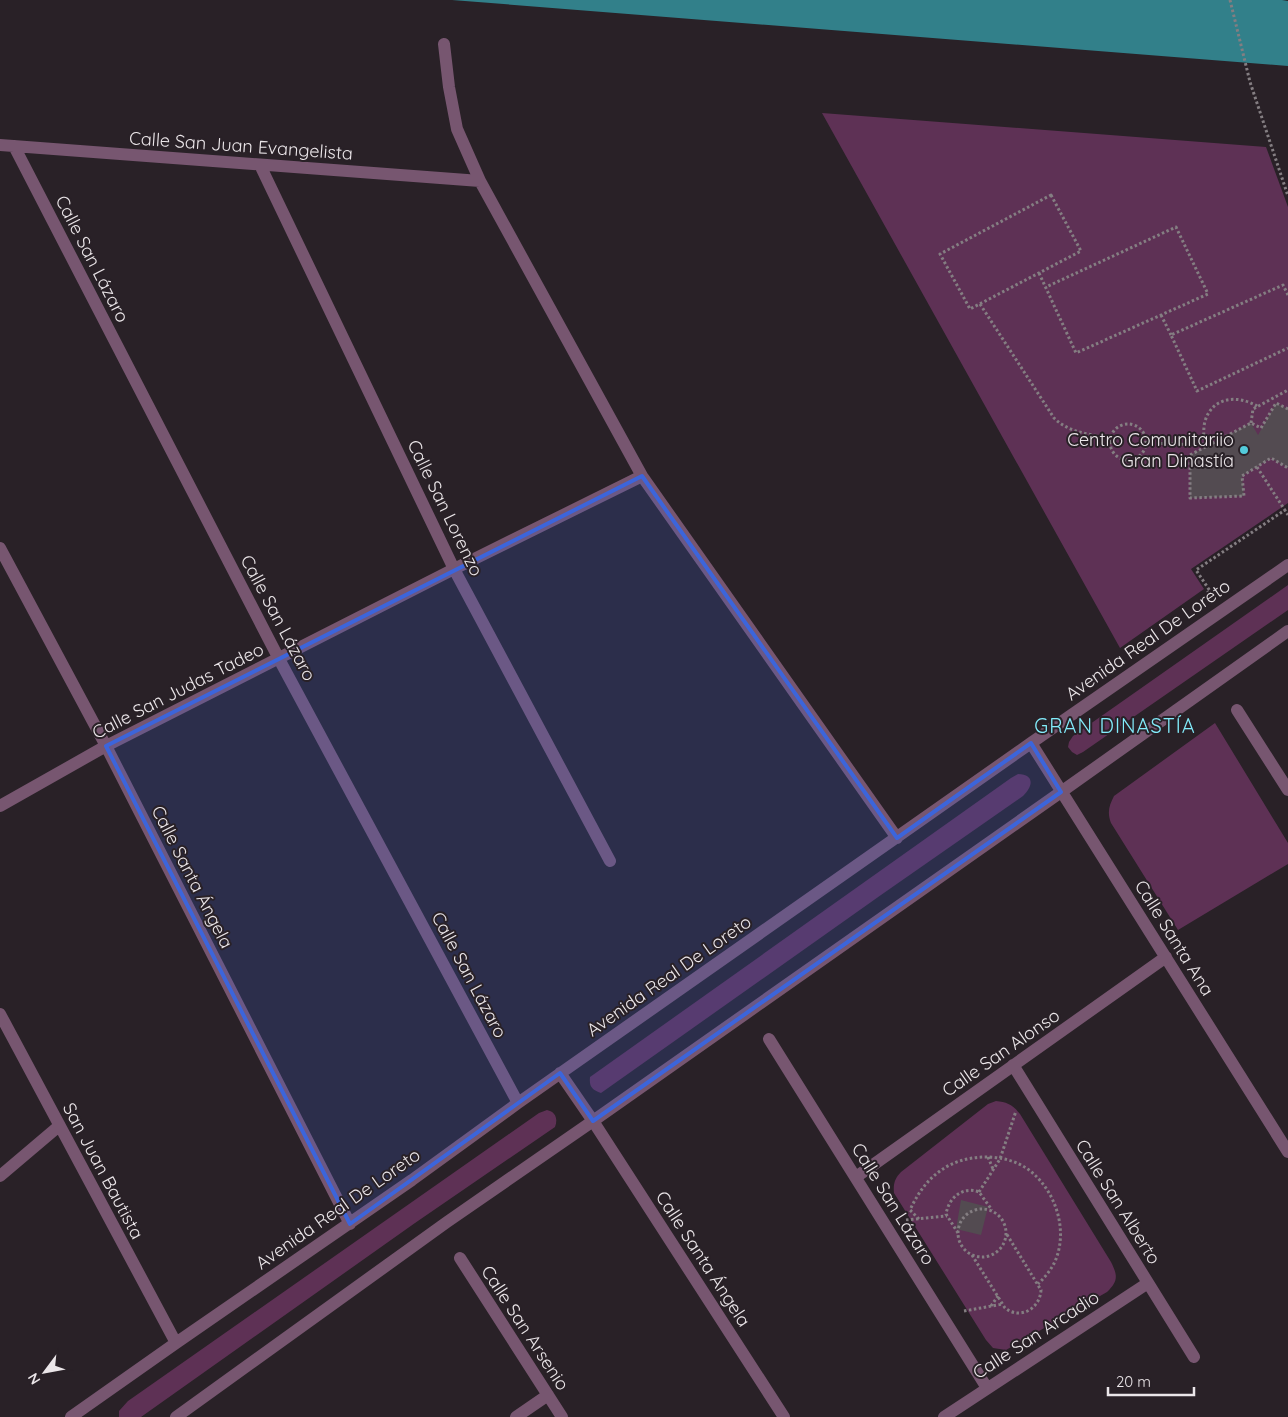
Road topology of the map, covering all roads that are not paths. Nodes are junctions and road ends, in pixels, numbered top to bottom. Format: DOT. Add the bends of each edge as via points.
graph roads {
  1 [pos="444,44"];
  2 [pos="0,145"];
  3 [pos="14,146"];
  4 [pos="260,165"];
  5 [pos="480,181"];
  6 [pos="642,476"];
  7 [pos="0,548"];
  8 [pos="1288,565"];
  9 [pos="454,569"];
  10 [pos="1288,631"];
  11 [pos="279,659"];
  12 [pos="1237,710"];
  13 [pos="1031,743"];
  14 [pos="106,746"];
  15 [pos="1288,790"];
  16 [pos="1061,792"];
  17 [pos="0,806"];
  18 [pos="897,838"];
  19 [pos="610,861"];
  20 [pos="1166,957"];
  21 [pos="0,1014"];
  22 [pos="769,1039"];
  23 [pos="1013,1065"];
  24 [pos="560,1073"];
  25 [pos="518,1103"];
  26 [pos="593,1121"];
  27 [pos="59,1126"];
  28 [pos="1288,1152"];
  29 [pos="0,1176"];
  30 [pos="856,1177"];
  31 [pos="350,1224"];
  32 [pos="460,1258"];
  33 [pos="1148,1283"];
  34 [pos="176,1343"];
  35 [pos="1194,1357"];
  36 [pos="987,1388"];
  37 [pos="548,1395"];
  38 [pos="71,1417"];
  39 [pos="176,1417"];
  40 [pos="516,1417"];
  41 [pos="562,1417"];
  42 [pos="784,1417"];
  43 [pos="944,1417"];
  1 -- 5 [label="street" via="458,130"];
  2 -- 3 [label="street, Calle San Juan Evangelista"];
  3 -- 4 [label="street, Calle San Juan Evangelista"];
  3 -- 11 [label="street, Calle San Lázaro"];
  4 -- 5 [label="street, Calle San Juan Evangelista"];
  4 -- 9 [label="street, Calle San Lorenzo"];
  5 -- 6 [label="street"];
  6 -- 9 [label="street, Calle San Judas Tadeo"];
  6 -- 18 [label="street"];
  7 -- 14 [label="street, Calle Santa Ángela"];
  8 -- 13 [label="street, Avenida Real De Loreto"];
  9 -- 11 [label="street, Calle San Judas Tadeo"];
  9 -- 19 [label="street, Calle San Lorenzo"];
  10 -- 16 [label="street"];
  11 -- 14 [label="street, Calle San Judas Tadeo"];
  11 -- 25 [label="street, Calle San Lázaro"];
  12 -- 15 [label="street"];
  13 -- 16 [label="street, Calle Santa Ana"];
  13 -- 18 [label="street, Avenida Real De Loreto"];
  14 -- 17 [label="street, Calle San Judas Tadeo"];
  14 -- 31 [label="street, Calle Santa Ángela"];
  16 -- 20 [label="street, Calle Santa Ana"];
  16 -- 26 [label="street"];
  18 -- 24 [label="street, Avenida Real De Loreto"];
  20 -- 23 [label="street, Calle San Alonso"];
  20 -- 28 [label="street, Calle Santa Ana"];
  21 -- 27 [label="street, San Juan Bautista"];
  22 -- 30 [label="street, Calle San Lázaro"];
  23 -- 30 [label="street, Calle San Alonso"];
  23 -- 33 [label="street, Calle San Alberto"];
  24 -- 25 [label="street, Avenida Real De Loreto"];
  24 -- 26 [label="street, Calle Santa Ángela"];
  25 -- 31 [label="street, Avenida Real De Loreto"];
  26 -- 39 [label="street"];
  26 -- 42 [label="street, Calle Santa Ángela"];
  27 -- 29 [label="street"];
  27 -- 34 [label="street, San Juan Bautista"];
  30 -- 36 [label="street, Calle San Lázaro"];
  31 -- 34 [label="street, Avenida Real De Loreto"];
  32 -- 37 [label="street, Calle San Arsenio"];
  33 -- 35 [label="street, Calle San Alberto"];
  33 -- 36 [label="street, Calle San Arcadio"];
  34 -- 38 [label="street, Avenida Real De Loreto"];
  36 -- 43 [label="street, Calle San Arcadio"];
  37 -- 40 [label="street"];
  37 -- 41 [label="street, Calle San Arsenio"];
}
